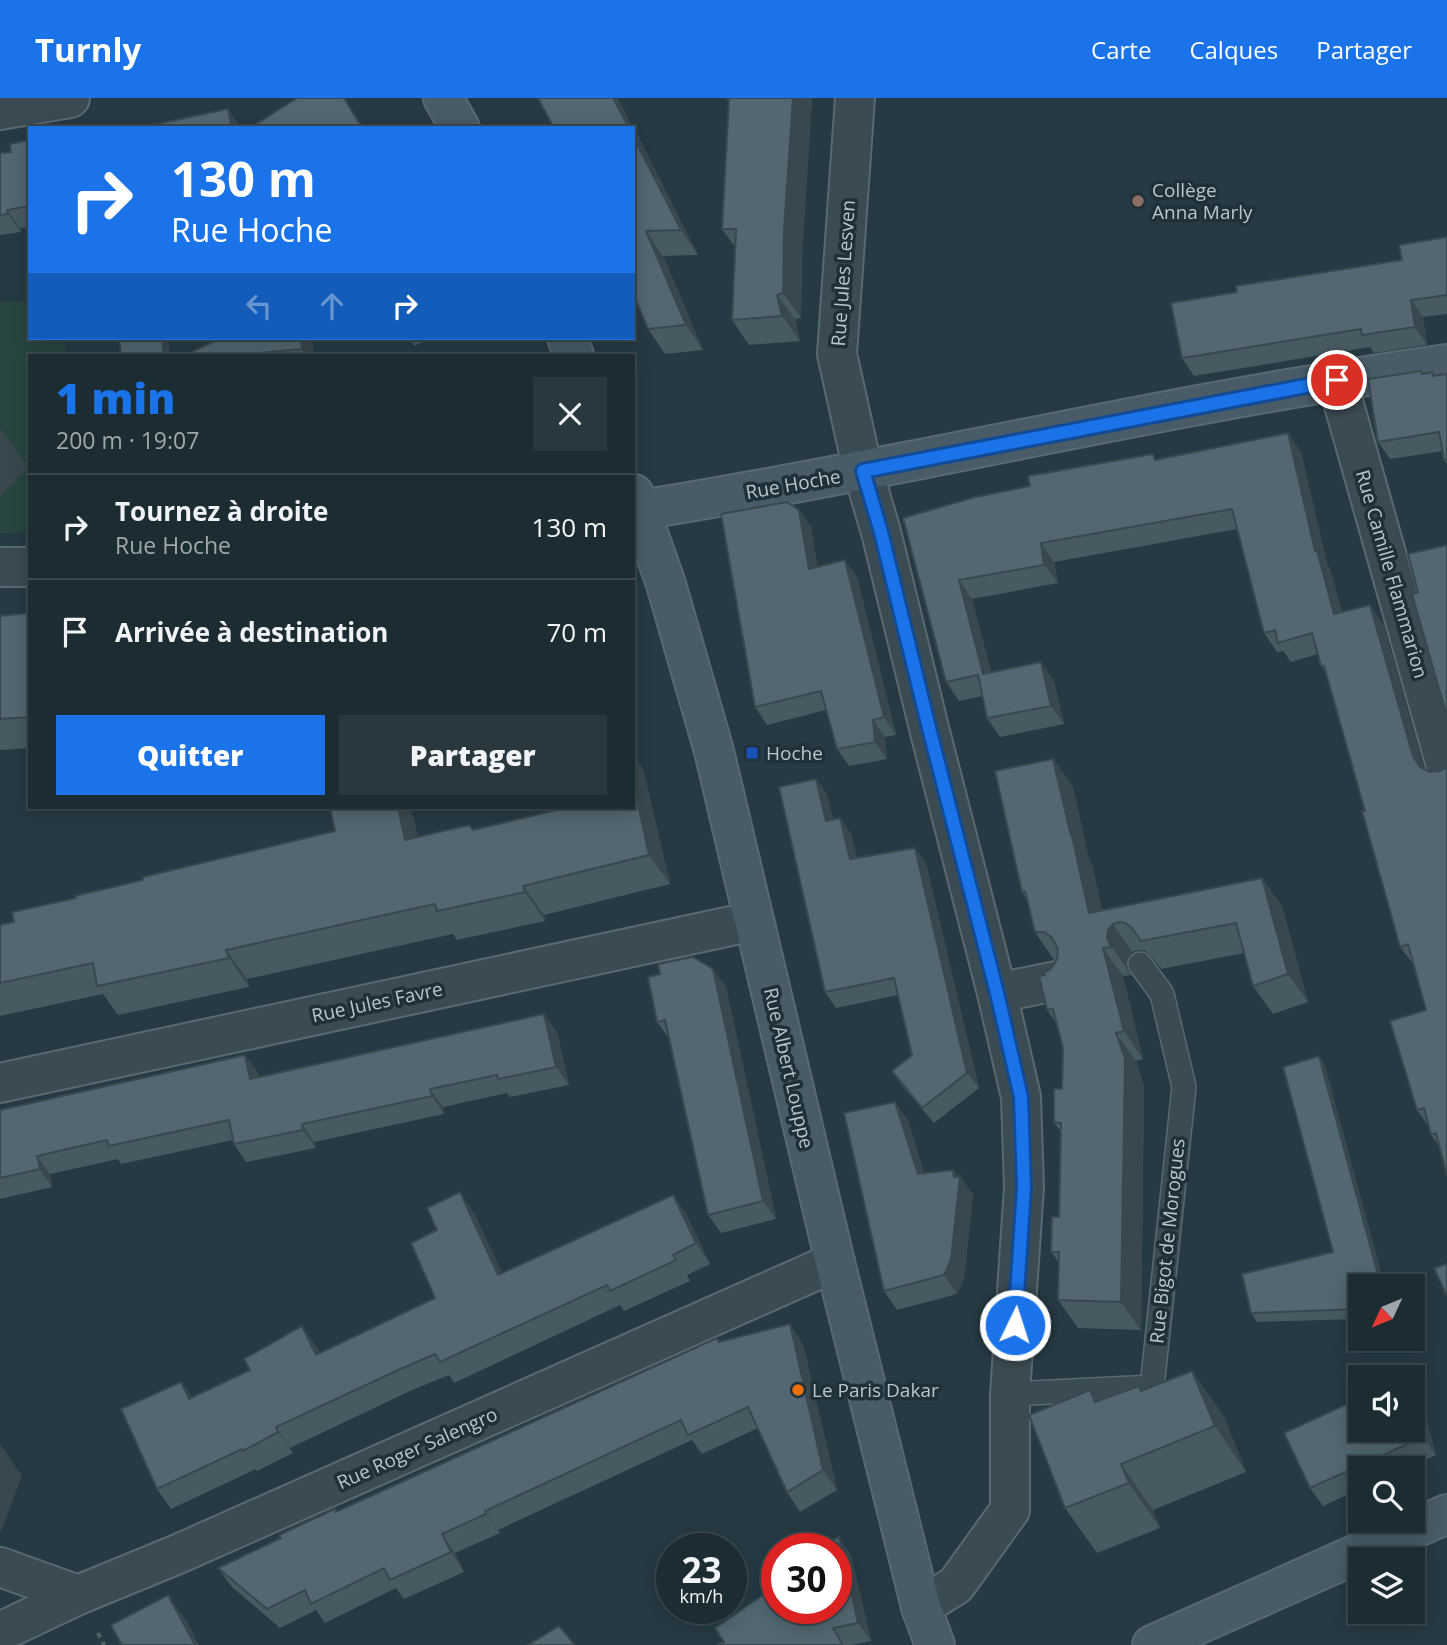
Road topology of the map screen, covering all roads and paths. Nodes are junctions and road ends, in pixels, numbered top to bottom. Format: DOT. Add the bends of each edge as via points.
graph roads {
  1 [pos="70,98"];
  2 [pos="443,98"];
  3 [pos="855,98"];
  4 [pos="0,110"];
  5 [pos="459,126"];
  6 [pos="1447,364"];
  7 [pos="1337,380"];
  8 [pos="863,471"];
  9 [pos="636,505"];
  10 [pos="0,567"];
  11 [pos="28,567"];
  12 [pos="1447,769"];
  13 [pos="754,921"];
  14 [pos="1140,964"];
  15 [pos="1056,981"];
  16 [pos="997,993"];
  17 [pos="0,1083"];
  18 [pos="835,1262"];
  19 [pos="1010,1394"];
  20 [pos="1447,1514"];
  21 [pos="0,1567"];
  22 [pos="78,1595"];
  23 [pos="921,1607"];
  24 [pos="0,1632"];
  25 [pos="935,1645"];
  26 [pos="1152,1645"];
  1 -- 4 [label="street"];
  2 -- 5 [label="main road"];
  3 -- 8 [label="street, Rue Jules Lesven" via="837,354"];
  6 -- 7 [label="main road, Rue Hoche"];
  7 -- 8 [label="main road, Rue Hoche"];
  7 -- 12 [label="street, Rue Camille Flammarion"];
  8 -- 9 [label="main road, Rue Hoche" via="699,501"];
  8 -- 16 [label="street, Rue Jules Lesven"];
  9 -- 13 [label="main road, Rue Albert Louppe" via="666,583 715,751"];
  10 -- 11 [label="street"];
  13 -- 17 [label="street, Rue Jules Favre"];
  13 -- 18 [label="main road, Rue Albert Louppe"];
  14 -- 19 [label="lane, Rue Bigot de Morogues" via="1162,994 1184,1087 1152,1387"];
  15 -- 16 [label="street"];
  16 -- 19 [label="street, Rue Jules Lesven" via="1021,1097 1024,1187"];
  18 -- 22 [label="street, Rue Roger Salengro"];
  18 -- 23 [label="main road, Rue Albert Louppe"];
  19 -- 23 [label="street, Rue Jules Lesven" via="1010,1510 956,1585"];
  20 -- 26 [label="main road"];
  21 -- 22 [label="street"];
  22 -- 24 [label="street, Rue Roger Salengro"];
  23 -- 25 [label="main road, Rue Albert Louppe"];
}
